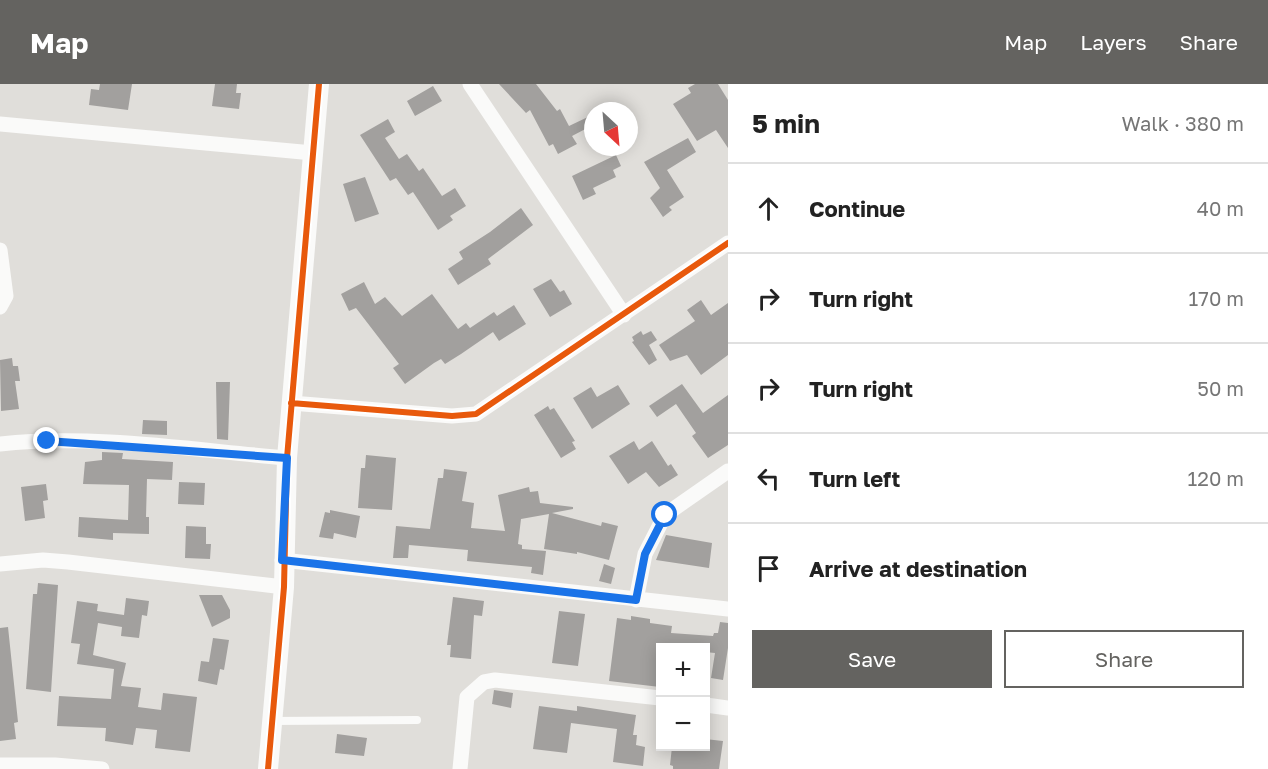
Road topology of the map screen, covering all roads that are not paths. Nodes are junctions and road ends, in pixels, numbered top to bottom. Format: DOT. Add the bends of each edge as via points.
graph roads {
  1 [pos="319,84"];
  2 [pos="470,84"];
  3 [pos="0,124"];
  4 [pos="313,153"];
  5 [pos="728,243"];
  6 [pos="0,250"];
  7 [pos="0,307"];
  8 [pos="624,315"];
  9 [pos="291,403"];
  10 [pos="0,444"];
  11 [pos="287,458"];
  12 [pos="728,471"];
  13 [pos="282,560"];
  14 [pos="0,564"];
  15 [pos="284,587"];
  16 [pos="636,600"];
  17 [pos="728,609"];
  18 [pos="656,698"];
  19 [pos="710,706"];
  20 [pos="728,708"];
  21 [pos="417,720"];
  22 [pos="271,721"];
  23 [pos="0,765"];
  24 [pos="102,769"];
  25 [pos="268,769"];
  26 [pos="460,769"];
  1 -- 4 [label="street"];
  2 -- 8 [label="street"];
  3 -- 4 [label="street"];
  4 -- 9 [label="street"];
  5 -- 8 [label="street"];
  6 -- 7 [label="street" via="6,296"];
  8 -- 9 [label="street" via="476,414 452,416"];
  9 -- 11 [label="street"];
  10 -- 11 [label="street" via="110,443"];
  11 -- 13 [label="street"];
  12 -- 16 [label="street" via="665,515 645,554"];
  13 -- 15 [label="street"];
  13 -- 16 [label="street"];
  14 -- 15 [label="street" via="68,562"];
  15 -- 22 [label="street"];
  16 -- 17 [label="street"];
  18 -- 26 [label="street" via="484,682 467,697"];
  19 -- 20 [label="street"];
  21 -- 22 [label="lane"];
  22 -- 25 [label="street"];
  23 -- 24 [label="street"];
}
